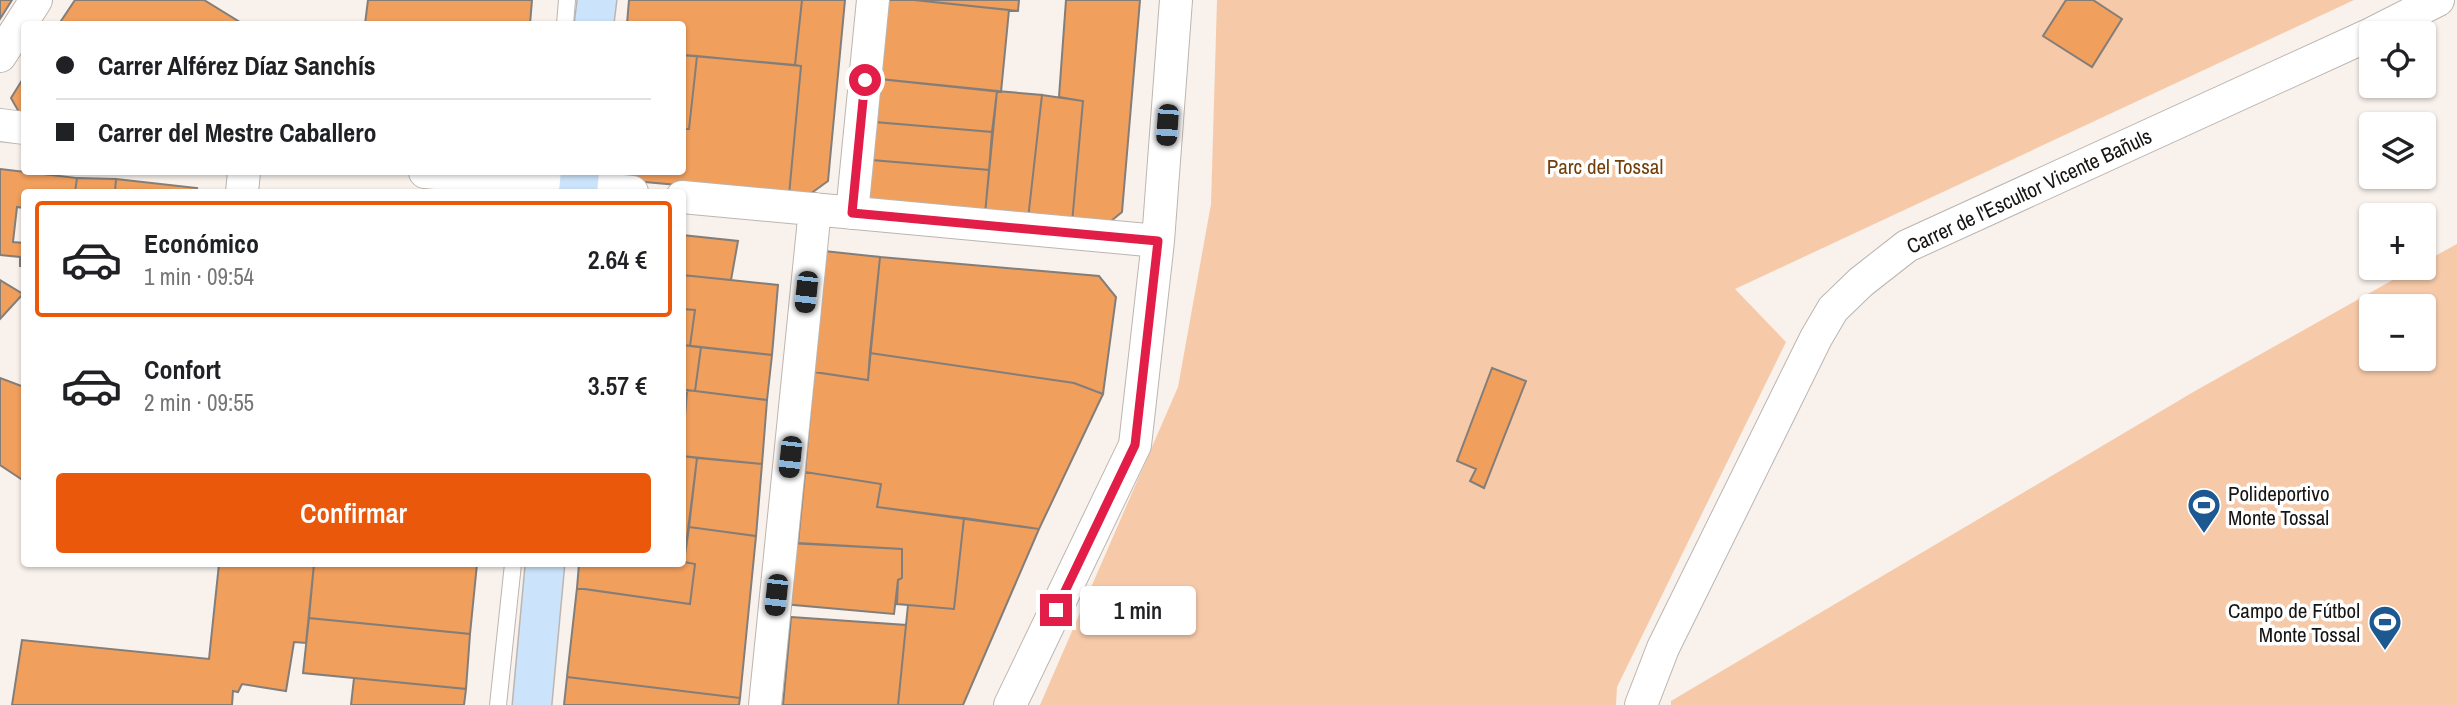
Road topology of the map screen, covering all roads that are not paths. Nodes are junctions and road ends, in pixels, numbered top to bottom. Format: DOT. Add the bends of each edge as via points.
graph roads {
  1 [pos="36,0"];
  2 [pos="566,0"];
  3 [pos="597,0"];
  4 [pos="873,0"];
  5 [pos="1176,0"];
  6 [pos="2438,0"];
  7 [pos="22,21"];
  8 [pos="565,21"];
  9 [pos="594,21"];
  10 [pos="2397,21"];
  11 [pos="21,23"];
  12 [pos="2359,40"];
  13 [pos="0,56"];
  14 [pos="0,125"];
  15 [pos="21,128"];
  16 [pos="463,175"];
  17 [pos="566,183"];
  18 [pos="610,189"];
  19 [pos="686,197"];
  20 [pos="815,209"];
  21 [pos="852,213"];
  22 [pos="1158,241"];
  23 [pos="513,567"];
  24 [pos="545,567"];
  25 [pos="498,705"];
  26 [pos="533,705"];
  27 [pos="765,705"];
  28 [pos="1010,705"];
  29 [pos="1641,705"];
  1 -- 7 [label="street"];
  2 -- 8 [label="lane"];
  3 -- 9 [label="main road"];
  4 -- 21 [label="street"];
  5 -- 22 [label="street"];
  6 -- 10 [label="street, Carrer de l'Escultor Vicente Bañuls"];
  11 -- 13 [label="street"];
  12 -- 29 [label="street, Carrer de l'Escultor Vicente Bañuls" via="1907,246 1861,282 1833,309 1816,338 1663,648"];
  14 -- 15 [label="street"];
  16 -- 17 [label="street"];
  17 -- 18 [label="street"];
  19 -- 20 [label="street"];
  20 -- 21 [label="street"];
  20 -- 27 [label="street"];
  21 -- 22 [label="street"];
  22 -- 28 [label="street" via="1135,445"];
  23 -- 25 [label="lane"];
  24 -- 26 [label="main road"];
}
